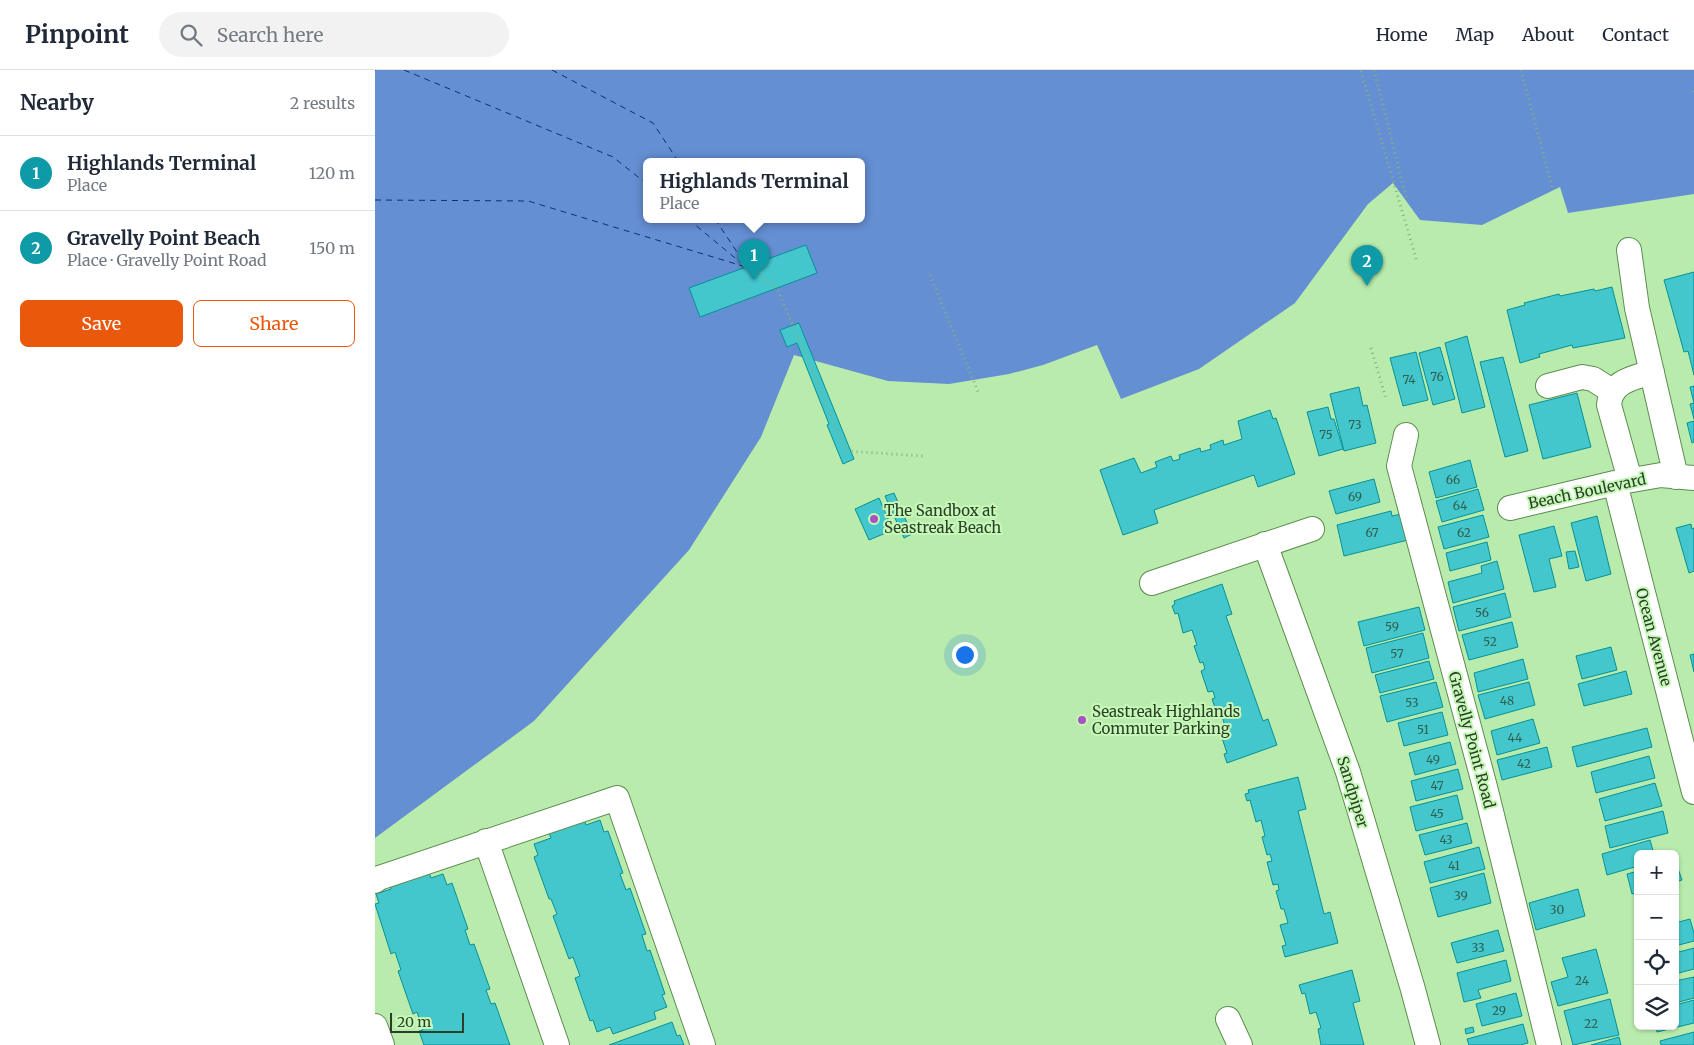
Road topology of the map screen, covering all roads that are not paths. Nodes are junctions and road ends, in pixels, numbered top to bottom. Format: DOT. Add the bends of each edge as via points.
graph roads {
  1 [pos="1629,250"];
  2 [pos="1652,372"];
  3 [pos="1549,386"];
  4 [pos="1612,391"];
  5 [pos="1406,435"];
  6 [pos="1685,478"];
  7 [pos="1622,481"];
  8 [pos="1510,508"];
  9 [pos="1312,529"];
  10 [pos="1265,544"];
  11 [pos="1152,583"];
  12 [pos="1694,792"];
  13 [pos="486,841"];
  14 [pos="375,880"];
  15 [pos="1228,1018"];
  16 [pos="375,1026"];
  17 [pos="382,1045"];
  18 [pos="557,1045"];
  19 [pos="703,1045"];
  20 [pos="1240,1045"];
  21 [pos="1428,1045"];
  22 [pos="1549,1045"];
  1 -- 2 [label="street" via="1637,308"];
  2 -- 4 [label="street" via="1627,380"];
  2 -- 6 [label="street"];
  3 -- 4 [label="street" via="1581,376 1593,379"];
  4 -- 7 [label="street, Ocean Avenue" via="1609,405"];
  5 -- 22 [label="street, Gravelly Point Road" via="1399,466 1492,814"];
  6 -- 7 [label="street, Beach Boulevard" via="1661,475"];
  7 -- 8 [label="street, Beach Boulevard"];
  7 -- 12 [label="street, Ocean Avenue"];
  9 -- 10 [label="street"];
  10 -- 11 [label="street"];
  10 -- 21 [label="street, Sandpiper" via="1348,772"];
  13 -- 14 [label="street"];
  13 -- 18 [label="street"];
  13 -- 19 [label="street" via="617,798"];
  15 -- 20 [label="street"];
  16 -- 17 [label="street"];
}
